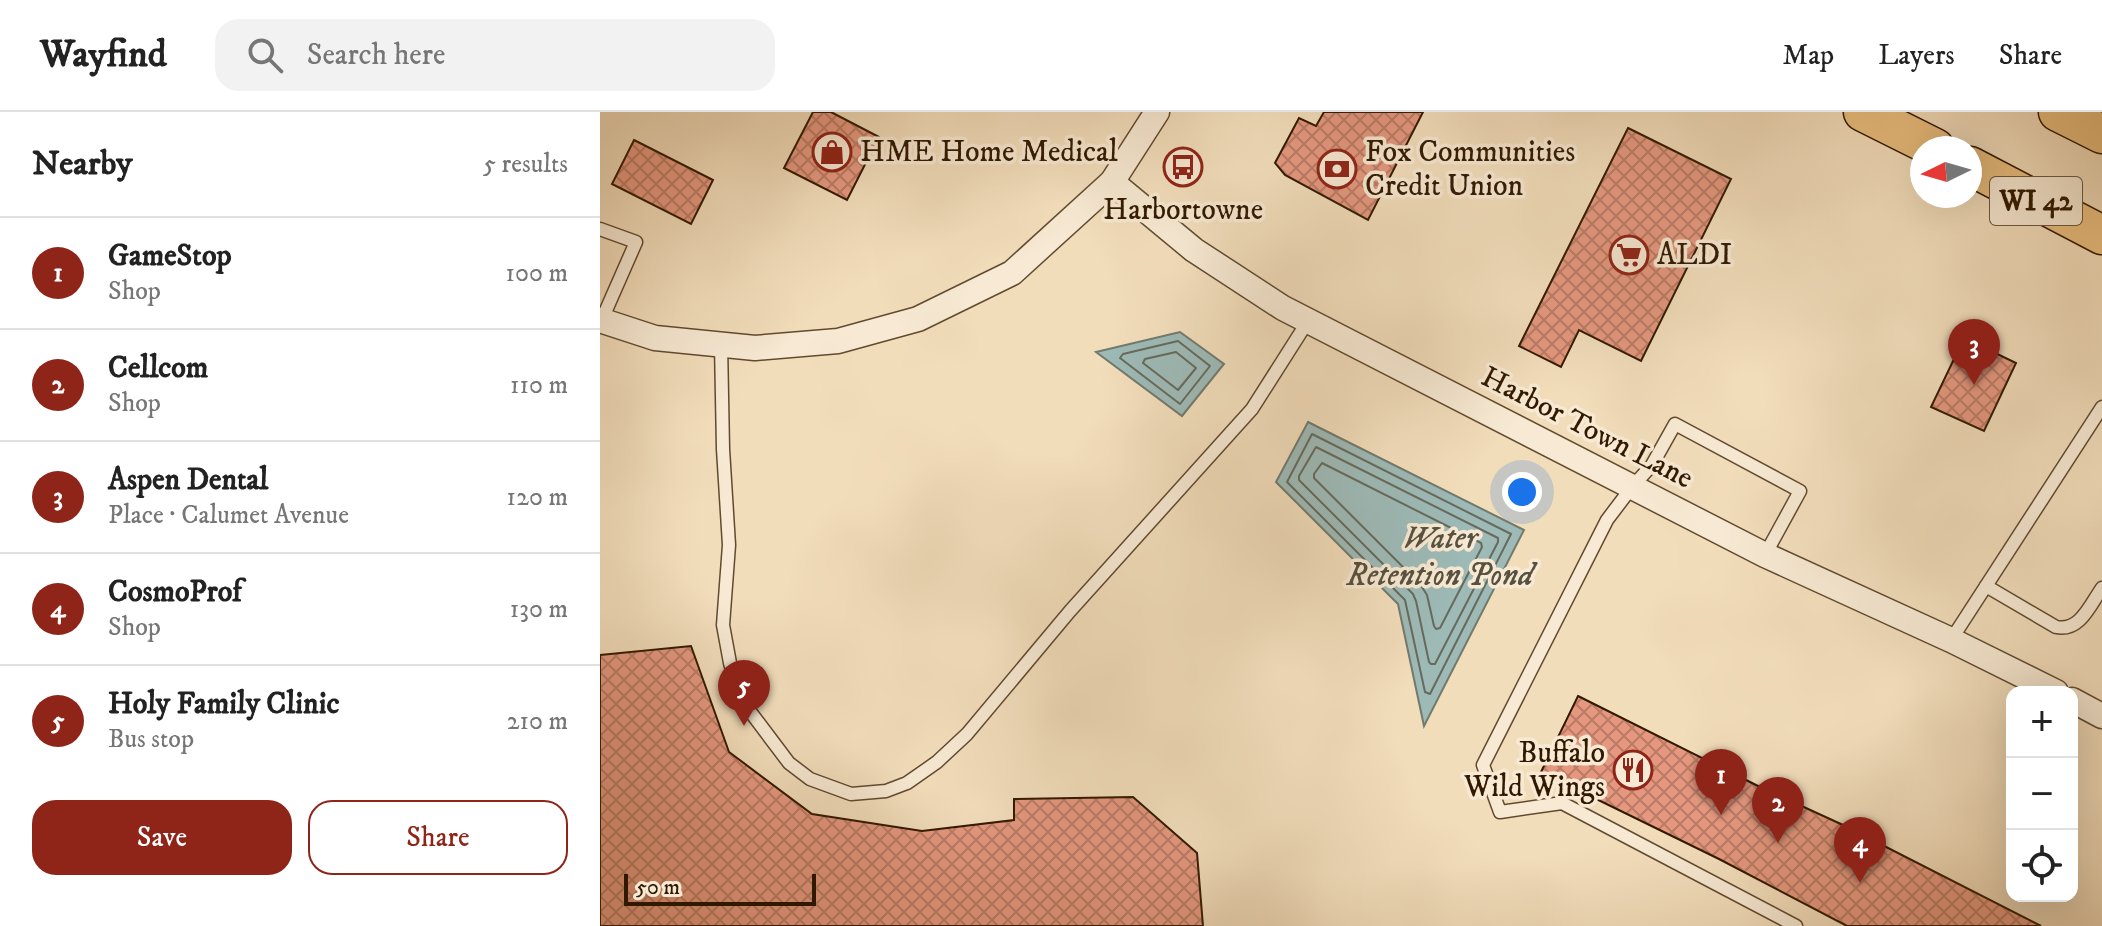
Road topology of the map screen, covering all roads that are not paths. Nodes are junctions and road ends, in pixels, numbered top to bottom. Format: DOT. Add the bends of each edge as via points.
graph roads {
  1 [pos="1157,112"];
  2 [pos="1863,112"];
  3 [pos="2058,112"];
  4 [pos="2102,134"];
  5 [pos="1911,136"];
  6 [pos="1982,172"];
  7 [pos="1112,182"];
  8 [pos="600,229"];
  9 [pos="2102,235"];
  10 [pos="1308,321"];
  11 [pos="600,322"];
  12 [pos="721,344"];
  13 [pos="2102,407"];
  14 [pos="1632,487"];
  15 [pos="1765,555"];
  16 [pos="1986,586"];
  17 [pos="2102,588"];
  18 [pos="1951,640"];
  19 [pos="2044,686"];
  20 [pos="2078,703"];
  21 [pos="2102,716"];
  22 [pos="1796,926"];
  1 -- 7 [label="street"];
  2 -- 5 [label="main road"];
  3 -- 4 [label="main road"];
  6 -- 9 [label="main road, WI 42"];
  7 -- 10 [label="street, Harbor Town Lane" via="1194,250"];
  7 -- 12 [label="street" via="1012,273 918,319 838,341 755,348"];
  8 -- 11 [label="lane" via="636,242"];
  10 -- 12 [label="lane" via="1252,409 967,734 907,783 851,794 810,779 789,763 749,710 730,663 723,625 729,545"];
  10 -- 14 [label="street, Harbor Town Lane"];
  11 -- 12 [label="street" via="655,338"];
  13 -- 16 [label="lane"];
  14 -- 15 [label="street, Harbor Town Lane"];
  14 -- 15 [label="lane" via="1652,465 1675,424 1800,491"];
  14 -- 22 [label="lane" via="1607,520 1483,765 1500,812 1562,803"];
  15 -- 18 [label="street, Harbor Town Lane"];
  16 -- 17 [label="lane" via="2064,628 2078,623"];
  16 -- 18 [label="lane"];
  18 -- 19 [label="street, Harbor Town Lane"];
  20 -- 21 [label="street"];
}
